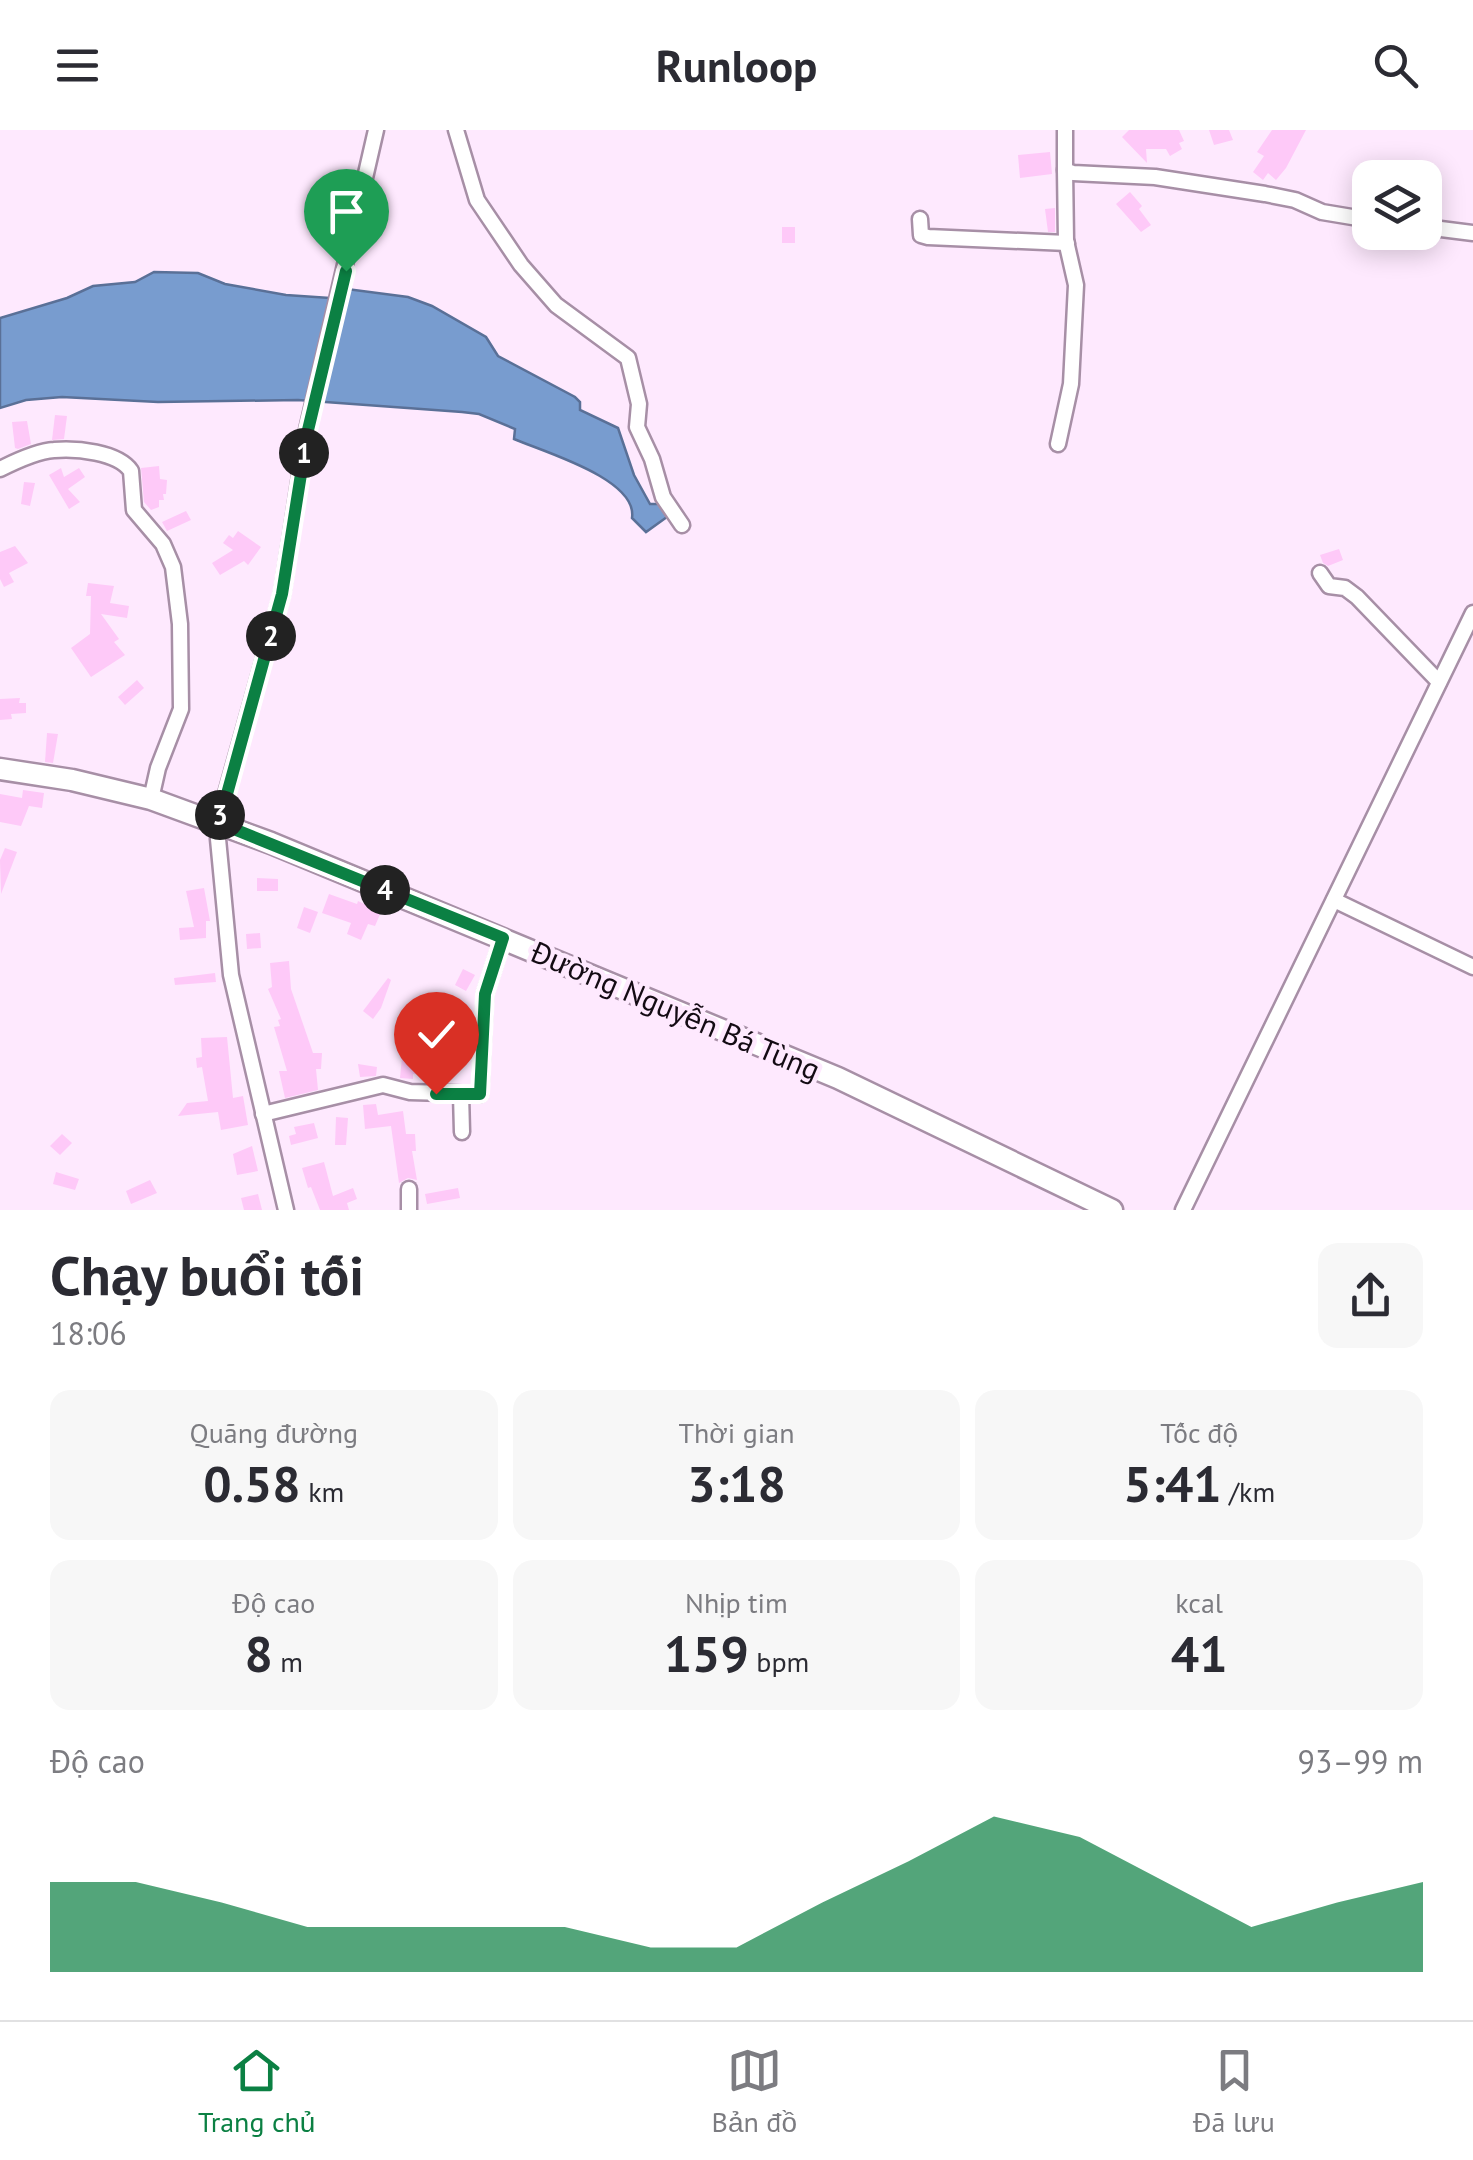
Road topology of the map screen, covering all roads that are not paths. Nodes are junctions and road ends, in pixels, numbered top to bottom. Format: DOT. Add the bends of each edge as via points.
graph roads {
  1 [pos="376,130"];
  2 [pos="456,130"];
  3 [pos="1065,130"];
  4 [pos="1065,170"];
  5 [pos="1352,217"];
  6 [pos="920,218"];
  7 [pos="1442,229"];
  8 [pos="1473,232"];
  9 [pos="1067,243"];
  10 [pos="1058,444"];
  11 [pos="0,469"];
  12 [pos="682,526"];
  13 [pos="1320,572"];
  14 [pos="1473,613"];
  15 [pos="1440,682"];
  16 [pos="0,769"];
  17 [pos="151,800"];
  18 [pos="219,823"];
  19 [pos="1334,900"];
  20 [pos="508,939"];
  21 [pos="1473,967"];
  22 [pos="461,1094"];
  23 [pos="263,1114"];
  24 [pos="462,1132"];
  25 [pos="409,1189"];
  26 [pos="286,1210"];
  27 [pos="409,1210"];
  28 [pos="1112,1210"];
  29 [pos="1183,1210"];
  1 -- 18 [label="street" via="308,430 282,594"];
  2 -- 12 [label="street" via="479,204 538,288 628,358 637,426 662,497"];
  3 -- 4 [label="street"];
  4 -- 5 [label="street" via="1265,194"];
  4 -- 9 [label="street"];
  6 -- 9 [label="street" via="921,235 928,237"];
  7 -- 8 [label="street"];
  9 -- 10 [label="street" via="1076,285 1070,384"];
  11 -- 17 [label="street" via="55,450 109,456 128,466 134,510 173,567 180,624 181,709"];
  13 -- 15 [label="street" via="1329,586 1357,597"];
  14 -- 15 [label="street"];
  15 -- 19 [label="street"];
  16 -- 17 [label="main road, Đường Nguyễn Bá Tùng"];
  17 -- 18 [label="main road, Đường Nguyễn Bá Tùng"];
  18 -- 20 [label="main road, Đường Nguyễn Bá Tùng"];
  18 -- 23 [label="street" via="231,975"];
  19 -- 21 [label="street"];
  19 -- 29 [label="street"];
  20 -- 22 [label="street" via="485,994 480,1094"];
  20 -- 28 [label="main road, Đường Nguyễn Bá Tùng" via="838,1078"];
  22 -- 23 [label="street" via="382,1086"];
  22 -- 24 [label="street"];
  23 -- 26 [label="street"];
  25 -- 27 [label="street"];
}
